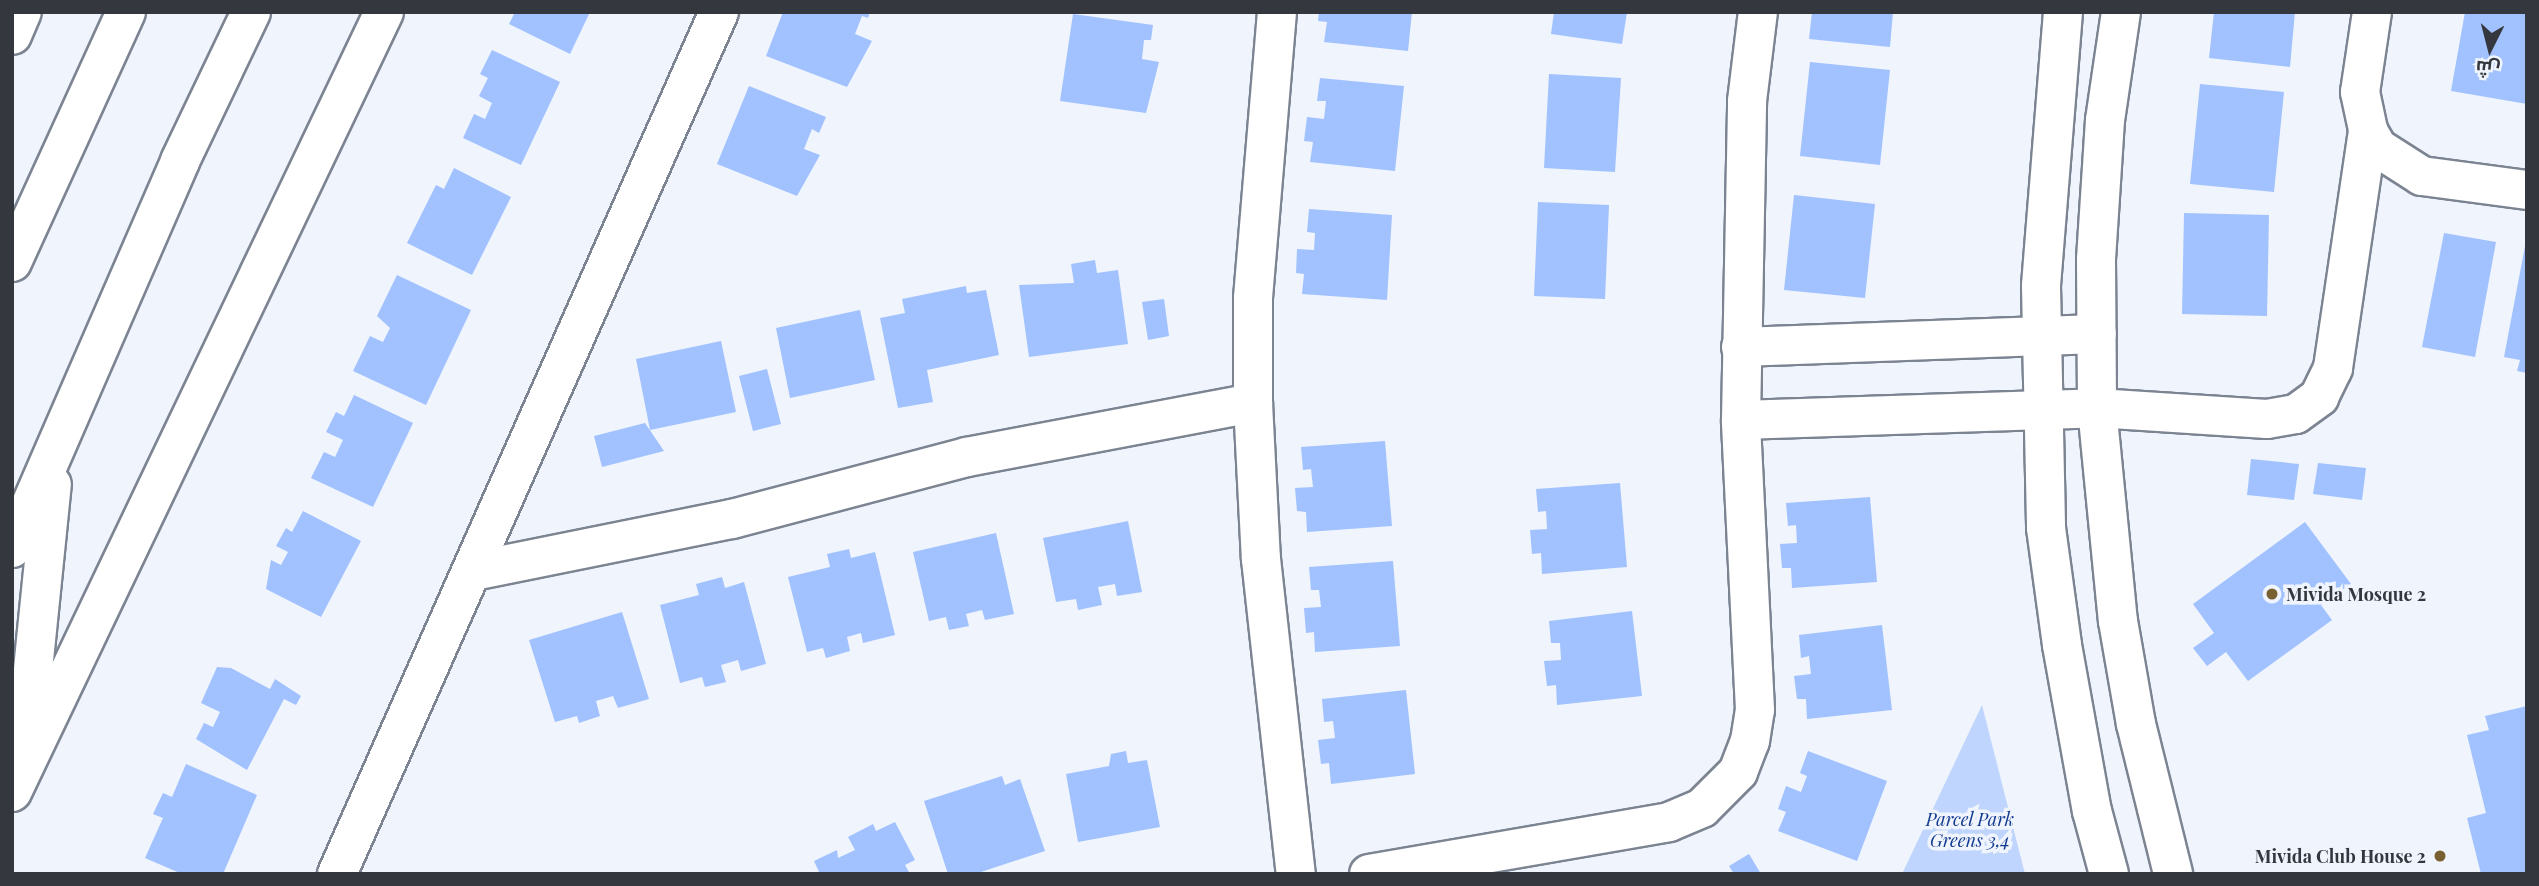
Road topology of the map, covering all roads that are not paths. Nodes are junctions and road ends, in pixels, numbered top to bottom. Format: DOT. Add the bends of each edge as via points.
graph roads {
  1 [pos="22,12"];
  2 [pos="126,12"];
  3 [pos="251,12"];
  4 [pos="384,12"];
  5 [pos="719,12"];
  6 [pos="1277,12"];
  7 [pos="1758,12"];
  8 [pos="2063,12"];
  9 [pos="2121,12"];
  10 [pos="2372,12"];
  11 [pos="12,35"];
  12 [pos="2368,131"];
  13 [pos="2527,190"];
  14 [pos="12,262"];
  15 [pos="2097,334"];
  16 [pos="2040,336"];
  17 [pos="1741,346"];
  18 [pos="1253,403"];
  19 [pos="2097,408"];
  20 [pos="2041,411"];
  21 [pos="1741,420"];
  22 [pos="55,448"];
  23 [pos="12,548"];
  24 [pos="473,571"];
  25 [pos="18,780"];
  26 [pos="337,874"];
  27 [pos="1296,874"];
  28 [pos="1369,874"];
  29 [pos="2109,874"];
  30 [pos="2173,874"];
  1 -- 11 [label="street"];
  2 -- 14 [label="street"];
  3 -- 22 [label="street" via="180,161"];
  4 -- 25 [label="street"];
  5 -- 24 [label="street"];
  6 -- 18 [label="street" via="1254,284"];
  7 -- 17 [label="street" via="1747,101"];
  8 -- 16 [label="street" via="2053,103"];
  9 -- 15 [label="street" via="2105,120 2096,260"];
  10 -- 12 [label="street" via="2360,92"];
  12 -- 13 [label="street" via="2391,160 2422,176"];
  12 -- 19 [label="street" via="2333,368 2319,397 2296,414 2267,419"];
  15 -- 16 [label="street"];
  15 -- 19 [label="street"];
  16 -- 17 [label="street"];
  16 -- 20 [label="street"];
  17 -- 21 [label="street"];
  18 -- 24 [label="street" via="967,457 732,519"];
  18 -- 27 [label="street" via="1261,558"];
  19 -- 20 [label="street"];
  19 -- 30 [label="street" via="2120,633 2136,724"];
  20 -- 21 [label="street"];
  20 -- 29 [label="street" via="2046,528 2062,645 2092,811"];
  21 -- 28 [label="street" via="1755,710 1738,772 1721,794 1670,822"];
  22 -- 23 [label="street"];
  22 -- 25 [label="street"];
  24 -- 26 [label="street"];
}
